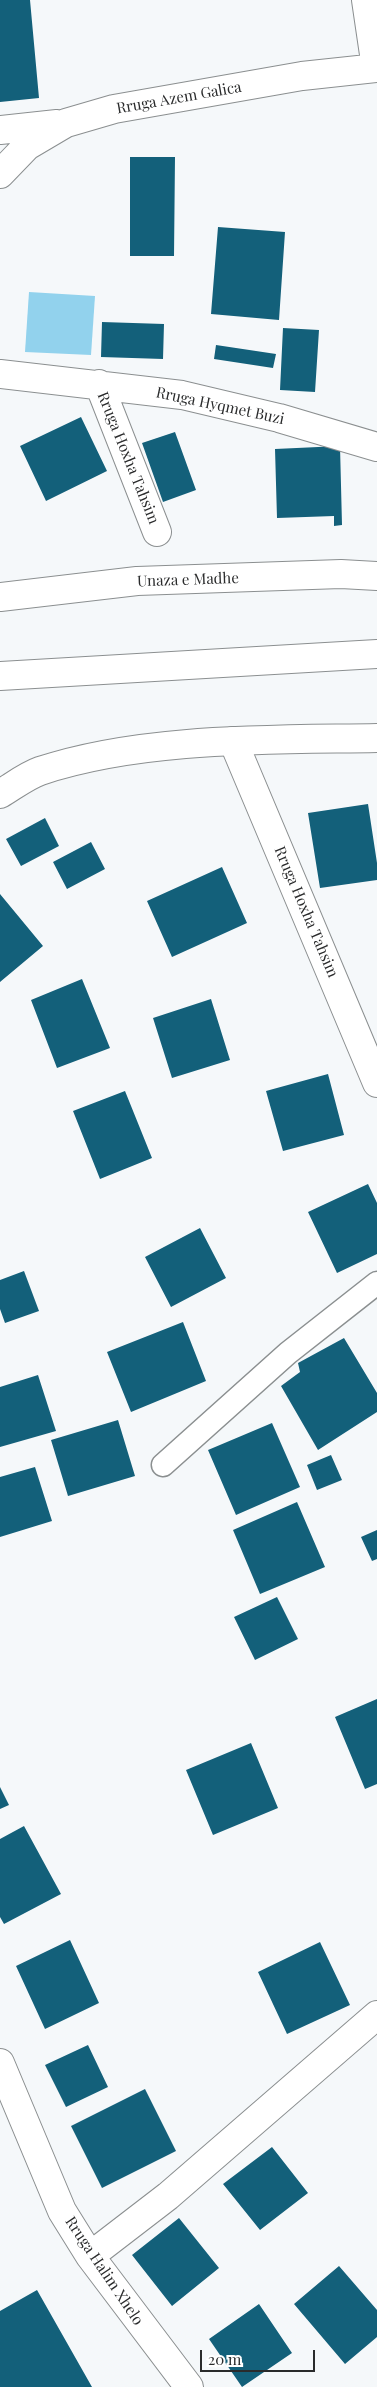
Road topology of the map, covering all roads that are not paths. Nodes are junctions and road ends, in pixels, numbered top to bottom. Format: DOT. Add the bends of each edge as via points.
graph roads {
  1 [pos="366,0"];
  2 [pos="376,68"];
  3 [pos="66,123"];
  4 [pos="0,130"];
  5 [pos="0,174"];
  6 [pos="0,374"];
  7 [pos="98,384"];
  8 [pos="377,447"];
  9 [pos="157,532"];
  10 [pos="377,576"];
  11 [pos="0,597"];
  12 [pos="377,654"];
  13 [pos="0,676"];
  14 [pos="377,738"];
  15 [pos="233,741"];
  16 [pos="0,794"];
  17 [pos="377,1083"];
  18 [pos="377,1283"];
  19 [pos="163,1466"];
  20 [pos="377,2015"];
  21 [pos="0,2063"];
  22 [pos="90,2256"];
  23 [pos="189,2387"];
  1 -- 2 [label="main road"];
  2 -- 3 [label="main road, Rruga Azem Galica" via="302,76 114,109"];
  3 -- 4 [label="main road"];
  3 -- 5 [label="main road, Rruga Azem Galica" via="27,146"];
  6 -- 7 [label="main road, Rruga Hyqmet Buzi"];
  7 -- 8 [label="main road, Rruga Hyqmet Buzi" via="182,395 279,418"];
  7 -- 9 [label="main road, Rruga Hoxha Tahsim"];
  10 -- 11 [label="main road, Unaza e Madhe" via="342,574 137,581"];
  12 -- 13 [label="main road"];
  14 -- 15 [label="main road"];
  15 -- 16 [label="main road" via="97,757 38,772"];
  15 -- 17 [label="main road, Rruga Hoxha Tahsim"];
  18 -- 19 [label="lane" via="288,1353"];
  20 -- 22 [label="main road" via="168,2196"];
  21 -- 22 [label="main road, Rruga Halim Xhelo" via="62,2211"];
  22 -- 23 [label="main road, Rruga Halim Xhelo"];
}
